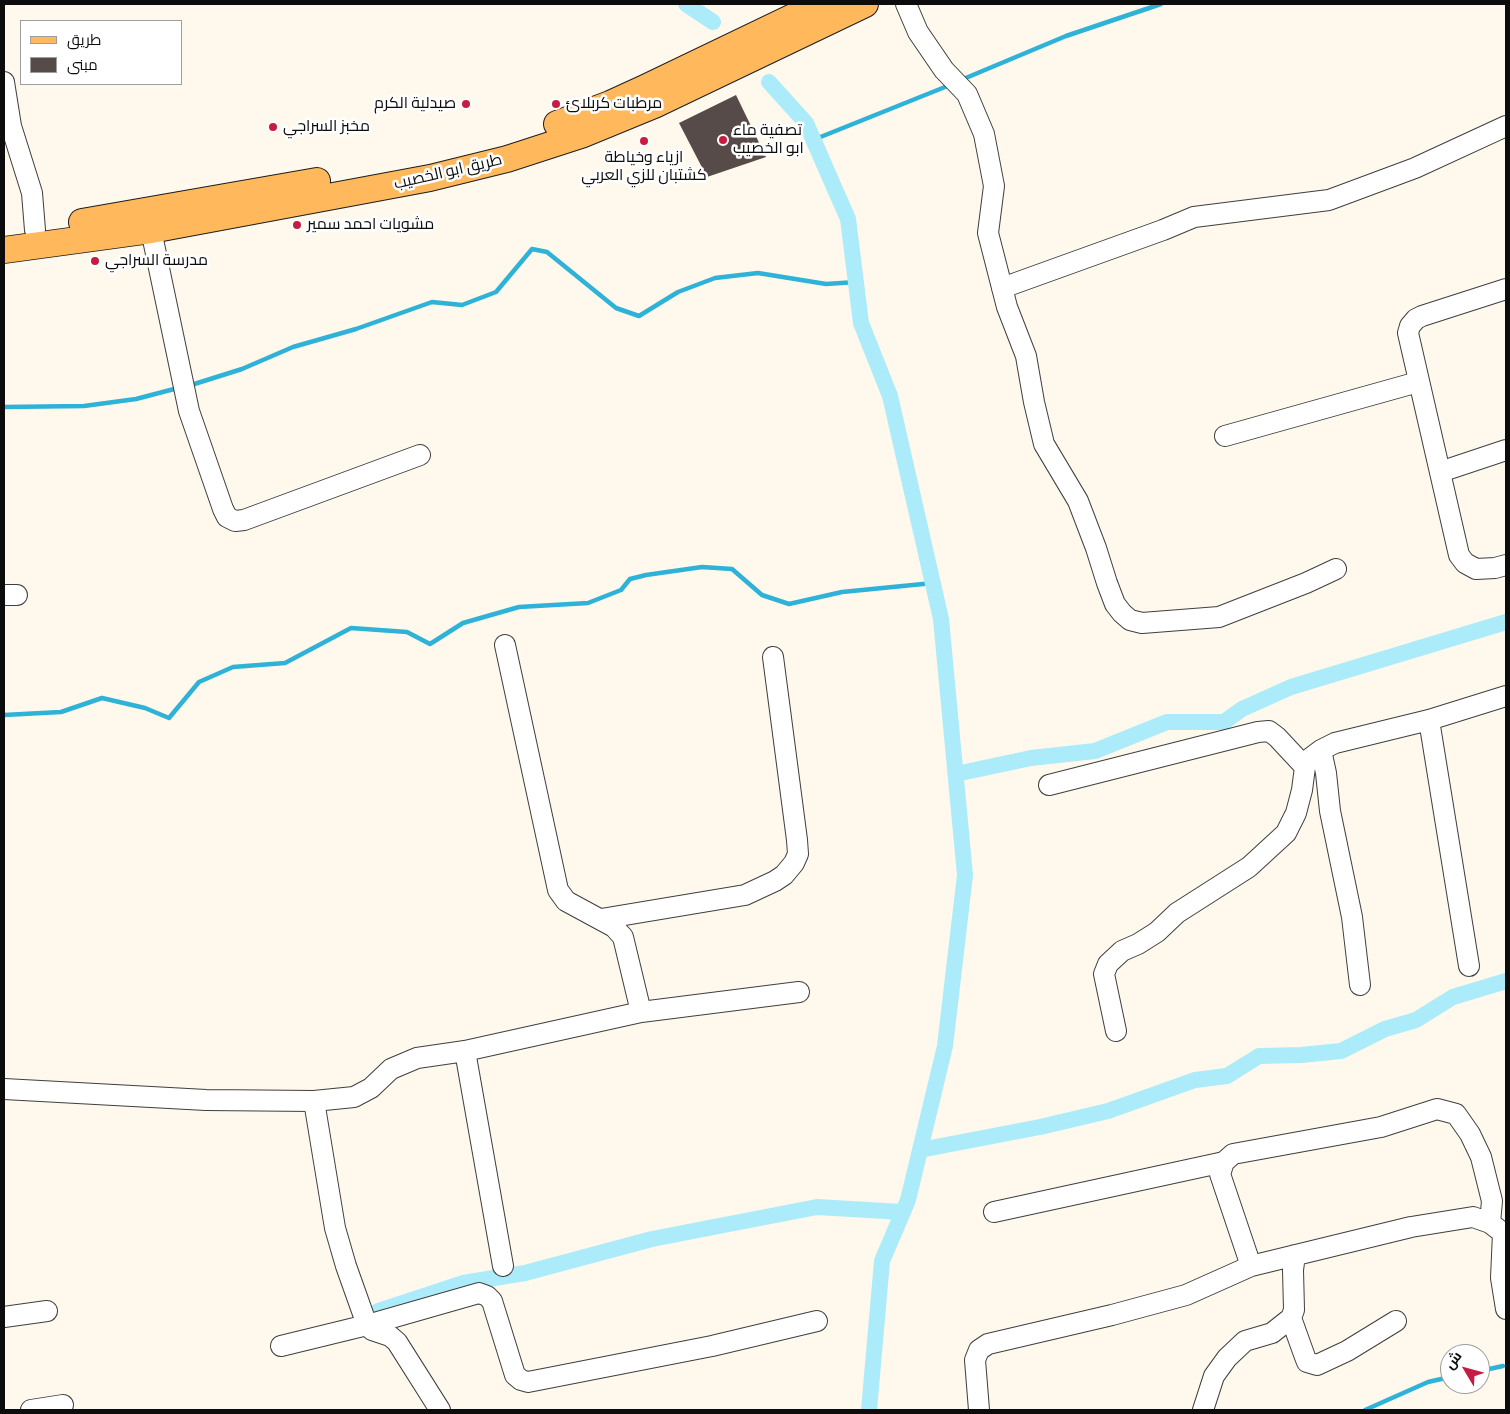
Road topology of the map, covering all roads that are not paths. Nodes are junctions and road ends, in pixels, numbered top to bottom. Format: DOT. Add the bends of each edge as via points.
graph roads {
  1 [pos="820,4"];
  2 [pos="865,4"];
  3 [pos="906,4"];
  4 [pos="4,82"];
  5 [pos="1506,126"];
  6 [pos="35,230"];
  7 [pos="151,230"];
  8 [pos="4,234"];
  9 [pos="4,250"];
  10 [pos="1002,288"];
  11 [pos="1506,289"];
  12 [pos="1418,382"];
  13 [pos="1225,436"];
  14 [pos="1506,450"];
  15 [pos="420,455"];
  16 [pos="1440,472"];
  17 [pos="1506,565"];
  18 [pos="1336,569"];
  19 [pos="505,645"];
  20 [pos="773,658"];
  21 [pos="1506,696"];
  22 [pos="1429,720"];
  23 [pos="1320,750"];
  24 [pos="1305,767"];
  25 [pos="1048,785"];
  26 [pos="601,919"];
  27 [pos="1469,966"];
  28 [pos="1360,985"];
  29 [pos="799,992"];
  30 [pos="641,1012"];
  31 [pos="1116,1032"];
  32 [pos="465,1051"];
  33 [pos="4,1089"];
  34 [pos="314,1101"];
  35 [pos="1224,1162"];
  36 [pos="994,1212"];
  37 [pos="1500,1230"];
  38 [pos="1295,1255"];
  39 [pos="503,1266"];
  40 [pos="1251,1266"];
  41 [pos="1506,1309"];
  42 [pos="46,1311"];
  43 [pos="4,1318"];
  44 [pos="1291,1318"];
  45 [pos="817,1321"];
  46 [pos="1396,1321"];
  47 [pos="367,1326"];
  48 [pos="282,1346"];
  49 [pos="62,1405"];
  50 [pos="31,1410"];
  51 [pos="440,1410"];
  52 [pos="979,1410"];
  53 [pos="1203,1410"];
  1 -- 6 [label="main road, طريق ابو الخصيب" via="610,104 500,142 426,161"];
  2 -- 7 [label="main road, طريق ابو الخصيب" via="654,105 544,148 430,178"];
  3 -- 10 [label="street" via="918,32 944,70 967,94 984,134 994,186 988,233"];
  4 -- 6 [label="street" via="11,126 30,186"];
  5 -- 10 [label="street" via="1415,168 1329,200 1194,217"];
  6 -- 8 [label="main road, طريق ابو الخصيب"];
  7 -- 9 [label="main road, طريق ابو الخصيب"];
  7 -- 15 [label="street" via="189,411 227,517 234,521 249,519"];
  10 -- 18 [label="street" via="1026,356 1044,444 1078,501 1115,604 1130,620 1142,623 1219,617"];
  11 -- 12 [label="street" via="1416,319 1408,333"];
  12 -- 13 [label="street"];
  12 -- 16 [label="street"];
  14 -- 16 [label="street"];
  16 -- 17 [label="street" via="1459,555 1476,569"];
  19 -- 26 [label="street" via="558,890 576,908"];
  20 -- 26 [label="street" via="797,840 798,854 794,863 775,881 745,895"];
  21 -- 22 [label="street"];
  22 -- 23 [label="street" via="1335,743"];
  22 -- 27 [label="street"];
  23 -- 24 [label="street"];
  23 -- 28 [label="street" via="1352,917"];
  24 -- 25 [label="street" via="1269,731"];
  24 -- 31 [label="street" via="1296,813 1286,833 1249,867 1177,913 1157,932 1122,951 1108,964 1104,974"];
  26 -- 30 [label="street" via="623,937"];
  29 -- 30 [label="street"];
  30 -- 32 [label="street"];
  32 -- 34 [label="street" via="417,1058 391,1069 371,1088 354,1097"];
  32 -- 39 [label="street"];
  33 -- 34 [label="street" via="206,1100"];
  34 -- 47 [label="street" via="335,1228"];
  35 -- 36 [label="street"];
  35 -- 37 [label="street" via="1233,1154 1381,1127 1437,1110 1456,1114 1480,1157"];
  35 -- 40 [label="street" via="1220,1174"];
  37 -- 38 [label="street" via="1472,1217 1460,1218"];
  37 -- 41 [label="street" via="1501,1278"];
  38 -- 40 [label="street"];
  38 -- 44 [label="street"];
  40 -- 52 [label="street" via="1186,1295 988,1344 979,1350 975,1360"];
  42 -- 43 [label="street"];
  44 -- 46 [label="street" via="1304,1357 1307,1362 1317,1365 1348,1351"];
  44 -- 53 [label="street" via="1272,1333 1245,1341 1226,1358 1214,1376"];
  45 -- 47 [label="street" via="712,1346 528,1382 515,1375 492,1301 479,1293"];
  47 -- 48 [label="street"];
  47 -- 51 [label="street" via="398,1342"];
  49 -- 50 [label="street"];
}
